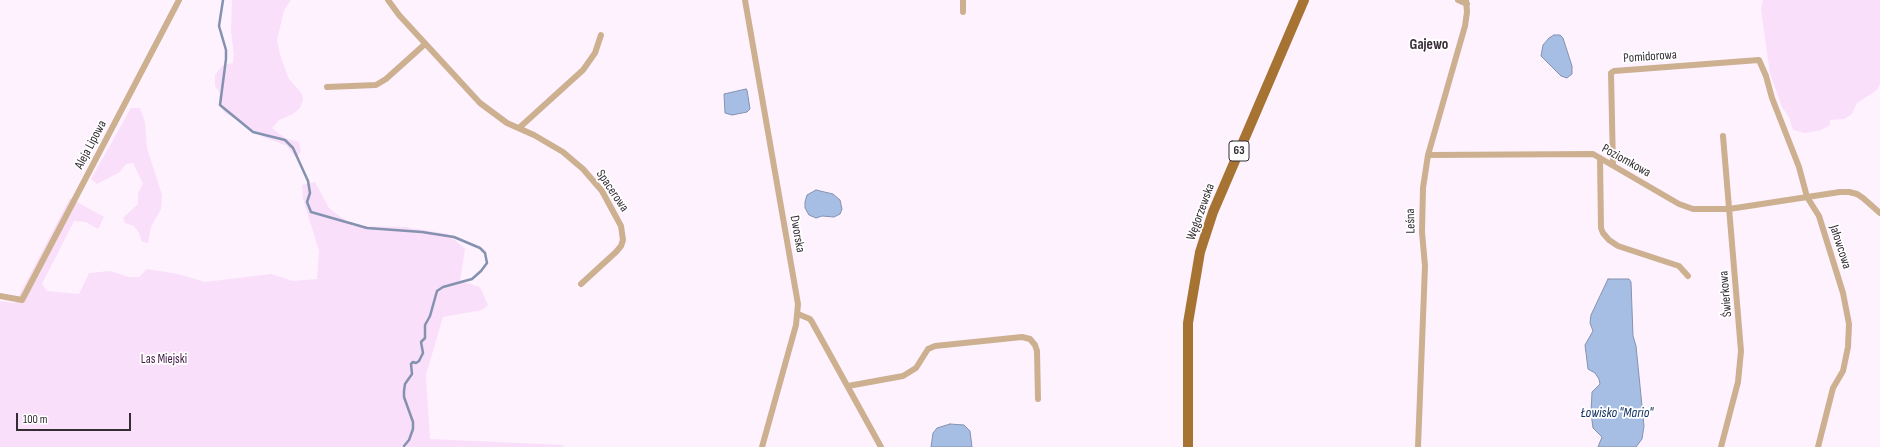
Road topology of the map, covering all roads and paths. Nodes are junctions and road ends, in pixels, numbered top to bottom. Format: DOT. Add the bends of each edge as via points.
graph roads {
  1 [pos="179,0"];
  2 [pos="388,0"];
  3 [pos="745,0"];
  4 [pos="962,0"];
  5 [pos="1304,0"];
  6 [pos="1458,0"];
  7 [pos="1466,2"];
  8 [pos="963,12"];
  9 [pos="601,35"];
  10 [pos="425,44"];
  11 [pos="1759,60"];
  12 [pos="327,87"];
  13 [pos="519,128"];
  14 [pos="1723,136"];
  15 [pos="1428,155"];
  16 [pos="1600,158"];
  17 [pos="1614,165"];
  18 [pos="1808,197"];
  19 [pos="1729,209"];
  20 [pos="1880,213"];
  21 [pos="1688,276"];
  22 [pos="581,284"];
  23 [pos="0,296"];
  24 [pos="798,314"];
  25 [pos="848,386"];
  26 [pos="1038,399"];
  27 [pos="762,447"];
  28 [pos="882,447"];
  29 [pos="1188,447"];
  30 [pos="1418,447"];
  31 [pos="1721,447"];
  32 [pos="1818,447"];
  1 -- 23 [label="street, Aleja Lipowa" via="22,300"];
  2 -- 10 [label="street, Spacerowa"];
  3 -- 24 [label="street, Dworska"];
  4 -- 8 [label="street"];
  5 -- 29 [label="main road, Węgorzewska / 63" via="1213,212 1200,252 1188,323"];
  6 -- 7 [label="street"];
  7 -- 15 [label="street, Leśna" via="1467,12 1461,39"];
  9 -- 13 [label="street" via="595,53 582,70"];
  10 -- 12 [label="street" via="376,85"];
  10 -- 13 [label="street, Spacerowa" via="480,103 495,115"];
  11 -- 17 [label="street, Pomidorowa" via="1611,73"];
  11 -- 18 [label="street, Jałowcowa"];
  13 -- 22 [label="street, Spacerowa" via="551,144 584,169 602,191 621,226 621,246"];
  14 -- 19 [label="street, Świerkowa"];
  15 -- 16 [label="street, Poziomkowa" via="1583,153"];
  15 -- 30 [label="street, Leśna" via="1422,209 1425,266"];
  16 -- 17 [label="street, Poziomkowa"];
  16 -- 21 [label="street" via="1603,233 1618,246 1679,266"];
  17 -- 19 [label="street, Poziomkowa" via="1679,204 1699,211"];
  18 -- 19 [label="street, Poziomkowa"];
  18 -- 20 [label="street, Poziomkowa" via="1849,192 1863,198"];
  18 -- 32 [label="street, Jałowcowa" via="1821,222 1843,293 1848,324 1848,347 1843,371 1832,388"];
  19 -- 31 [label="street, Świerkowa" via="1742,352 1738,382"];
  24 -- 25 [label="street" via="810,319"];
  24 -- 27 [label="street"];
  25 -- 26 [label="street" via="903,376 916,368 924,353 935,346 1022,337 1030,339 1037,351"];
  25 -- 28 [label="street"];
}
